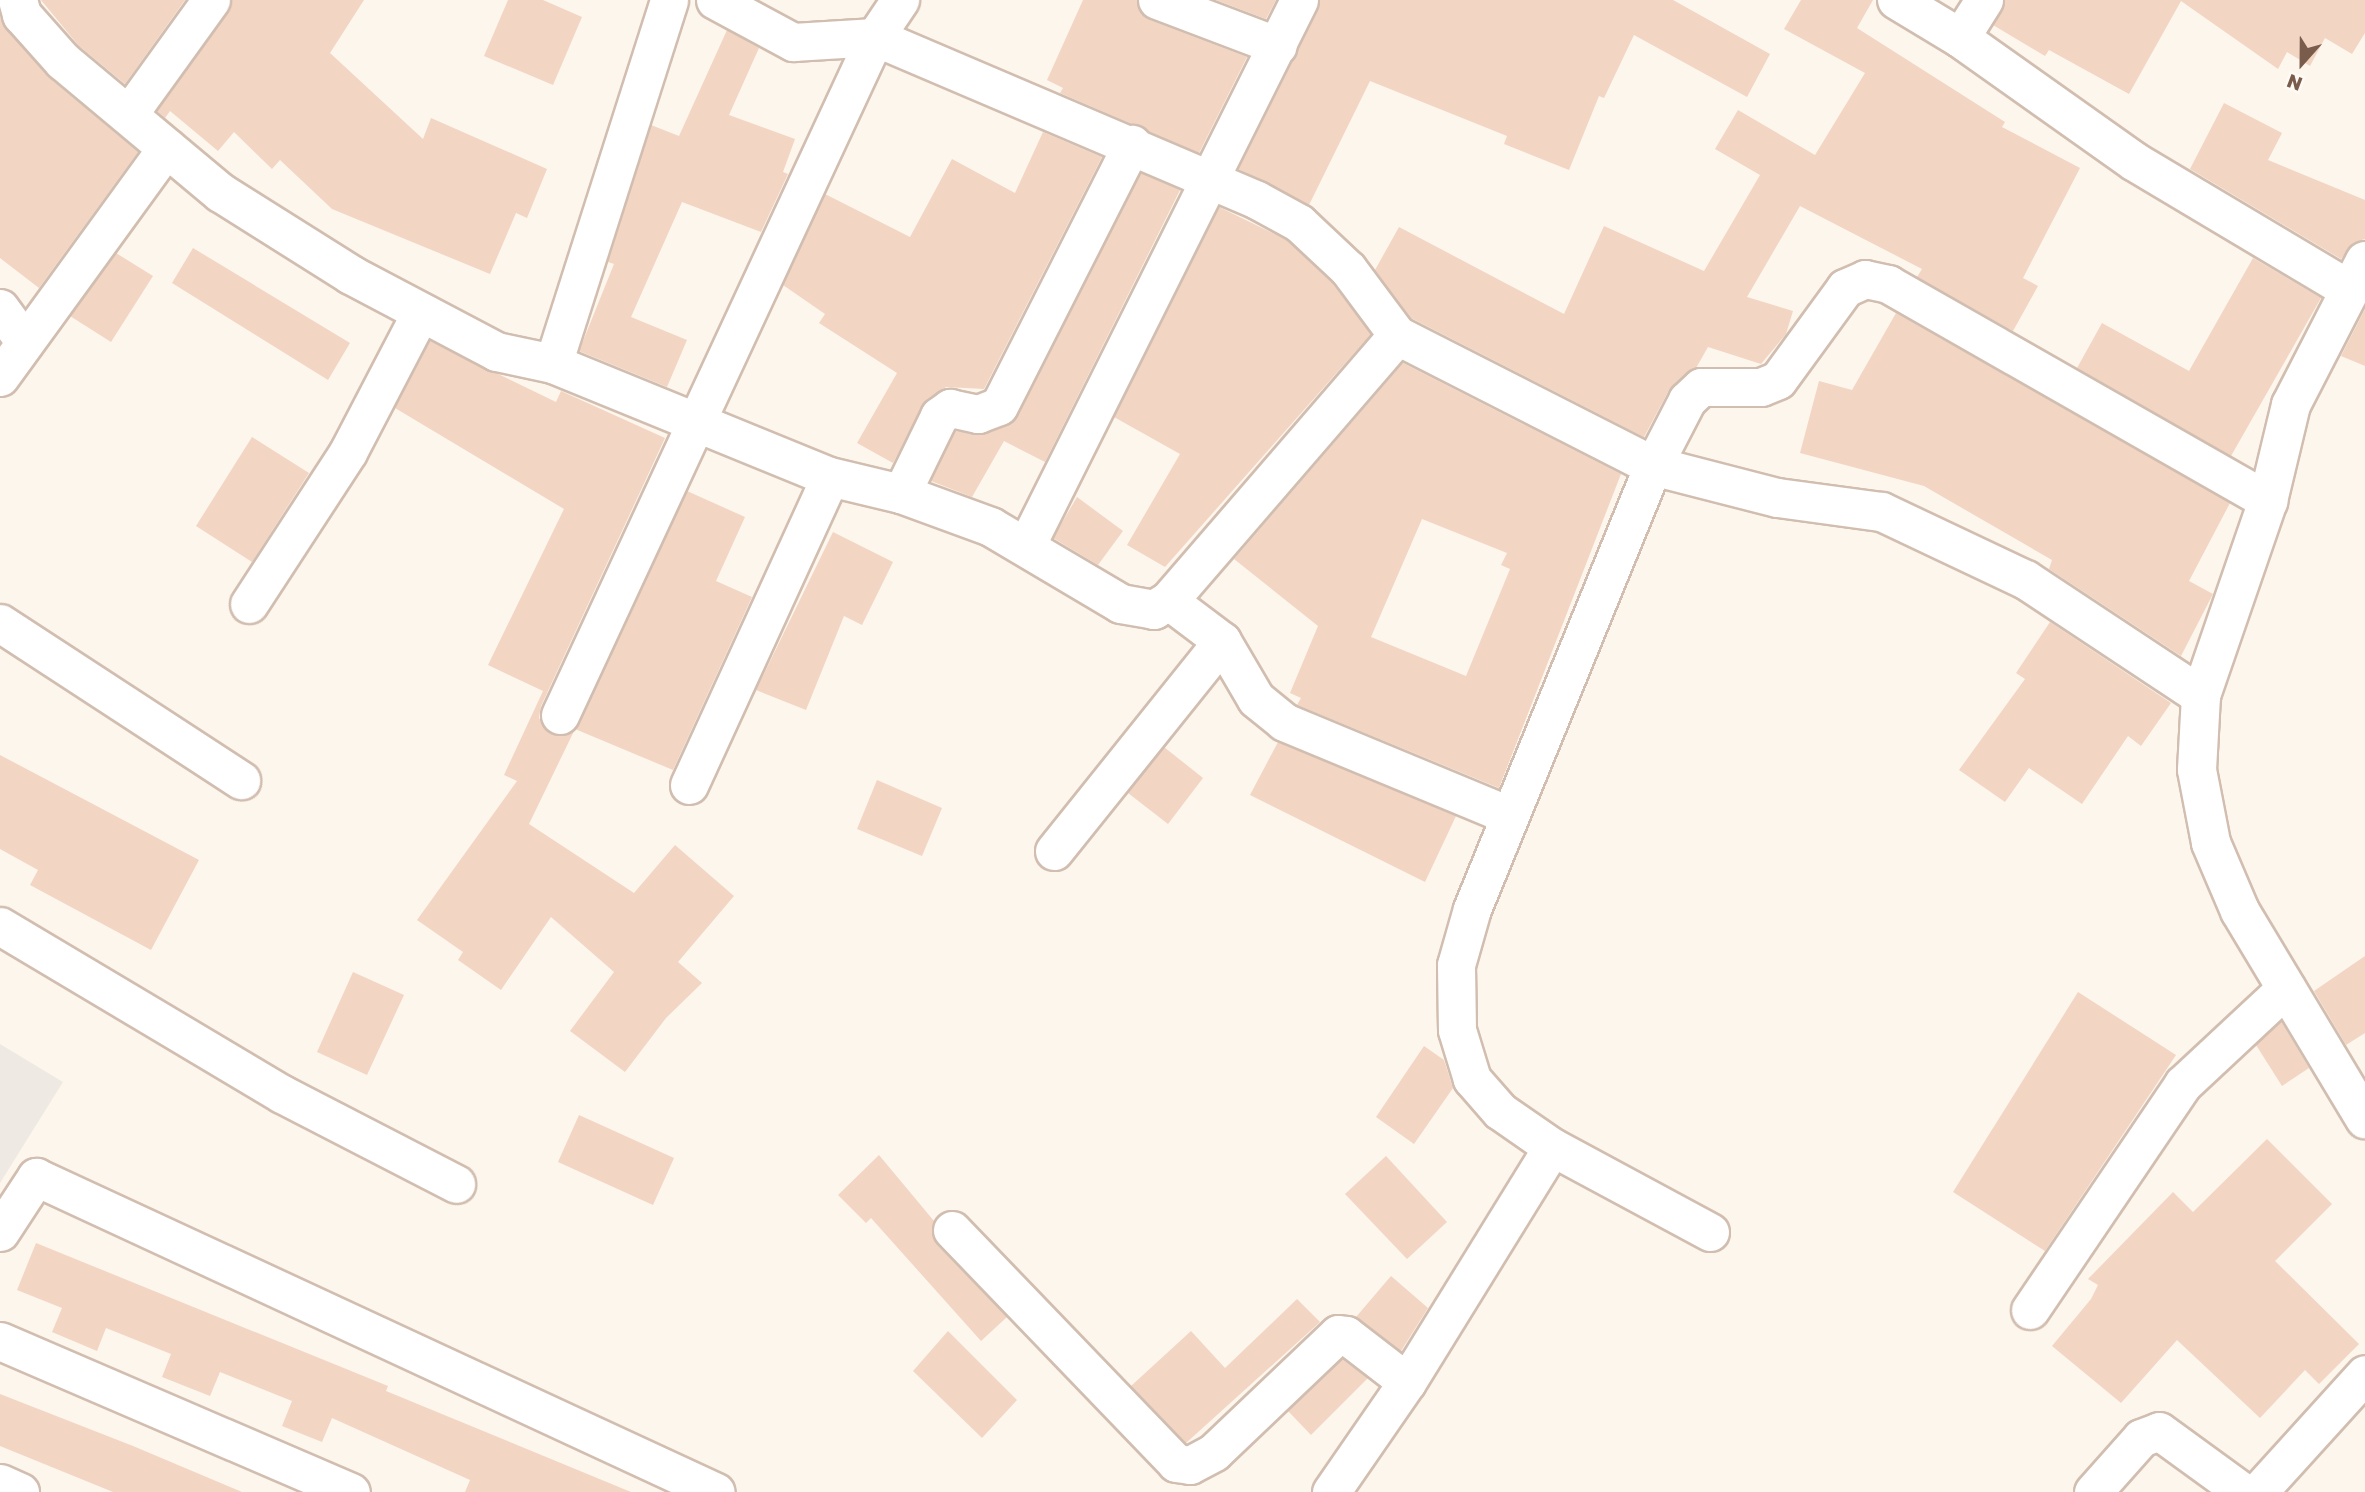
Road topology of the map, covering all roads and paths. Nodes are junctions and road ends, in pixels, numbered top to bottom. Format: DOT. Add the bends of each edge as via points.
graph roads {
  1 [pos="18,0"];
  2 [pos="211,0"];
  3 [pos="669,0"];
  4 [pos="715,0"];
  5 [pos="900,0"];
  6 [pos="1157,0"];
  7 [pos="1299,0"];
  8 [pos="1897,0"];
  9 [pos="1984,0"];
  10 [pos="875,37"];
  11 [pos="1960,38"];
  12 [pos="1278,46"];
  13 [pos="128,115"];
  14 [pos="1132,144"];
  15 [pos="167,147"];
  16 [pos="1209,180"];
  17 [pos="2357,275"];
  18 [pos="0,307"];
  19 [pos="421,312"];
  20 [pos="1398,336"];
  21 [pos="24,341"];
  22 [pos="552,364"];
  23 [pos="0,377"];
  24 [pos="692,424"];
  25 [pos="1653,466"];
  26 [pos="830,477"];
  27 [pos="901,494"];
  28 [pos="2268,501"];
  29 [pos="1027,544"];
  30 [pos="1169,601"];
  31 [pos="249,604"];
  32 [pos="0,623"];
  33 [pos="1222,641"];
  34 [pos="2201,696"];
  35 [pos="560,715"];
  36 [pos="241,780"];
  37 [pos="689,785"];
  38 [pos="1508,815"];
  39 [pos="1054,851"];
  40 [pos="0,926"];
  41 [pos="2286,988"];
  42 [pos="2365,1119"];
  43 [pos="1552,1147"];
  44 [pos="456,1184"];
  45 [pos="953,1230"];
  46 [pos="0,1232"];
  47 [pos="1710,1232"];
  48 [pos="2030,1310"];
  49 [pos="0,1341"];
  50 [pos="2365,1374"];
  51 [pos="1407,1382"];
  52 [pos="0,1483"];
  53 [pos="20,1492"];
  54 [pos="351,1492"];
  55 [pos="716,1492"];
  56 [pos="1331,1492"];
  57 [pos="2093,1492"];
  58 [pos="2243,1492"];
  59 [pos="2258,1492"];
  1 -- 13 [label="street" via="22,15 63,61"];
  2 -- 13 [label="street"];
  3 -- 22 [label="street"];
  4 -- 10 [label="street" via="793,43"];
  5 -- 10 [label="street"];
  6 -- 12 [label="street"];
  7 -- 12 [label="street"];
  8 -- 11 [label="street"];
  9 -- 11 [label="street"];
  10 -- 14 [label="street"];
  10 -- 24 [label="street"];
  11 -- 17 [label="street" via="2135,162"];
  12 -- 16 [label="street"];
  13 -- 15 [label="street"];
  14 -- 16 [label="street"];
  14 -- 27 [label="street" via="999,405 978,414 950,408 939,416"];
  15 -- 19 [label="street" via="221,193"];
  15 -- 21 [label="street"];
  16 -- 20 [label="street" via="1299,223 1348,270"];
  16 -- 29 [label="street"];
  17 -- 28 [label="street" via="2291,405"];
  18 -- 21 [label="street"];
  19 -- 22 [label="street" via="497,352"];
  19 -- 31 [label="street" via="348,452"];
  20 -- 25 [label="street"];
  20 -- 30 [label="street"];
  21 -- 23 [label="street"];
  22 -- 24 [label="street"];
  24 -- 26 [label="street"];
  24 -- 35 [label="street"];
  25 -- 28 [label="street" via="1687,400 1701,387 1761,387 1778,380 1845,288 1865,279 1888,284"];
  25 -- 34 [label="street" via="1778,498 1882,512 2026,580"];
  25 -- 38 [label="street"];
  26 -- 27 [label="street"];
  26 -- 37 [label="street"];
  27 -- 29 [label="street"];
  28 -- 34 [label="street"];
  29 -- 30 [label="street" via="1121,604 1154,610"];
  30 -- 33 [label="street"];
  32 -- 36 [label="street"];
  33 -- 38 [label="street" via="1256,698 1284,722"];
  33 -- 39 [label="street"];
  34 -- 41 [label="street" via="2197,770 2211,844 2240,911"];
  38 -- 43 [label="street" via="1457,965 1457,1030 1472,1079 1500,1111"];
  40 -- 44 [label="street" via="282,1094"];
  41 -- 42 [label="street"];
  41 -- 48 [label="street" via="2183,1084"];
  43 -- 47 [label="street"];
  43 -- 51 [label="street"];
  45 -- 51 [label="street" via="1176,1463 1190,1465 1214,1452 1338,1335 1346,1335"];
  46 -- 55 [label="street" via="36,1177"];
  49 -- 54 [label="street"];
  50 -- 59 [label="street"];
  51 -- 56 [label="street"];
  52 -- 53 [label="street"];
  57 -- 58 [label="street" via="2141,1438 2159,1431"];
}
